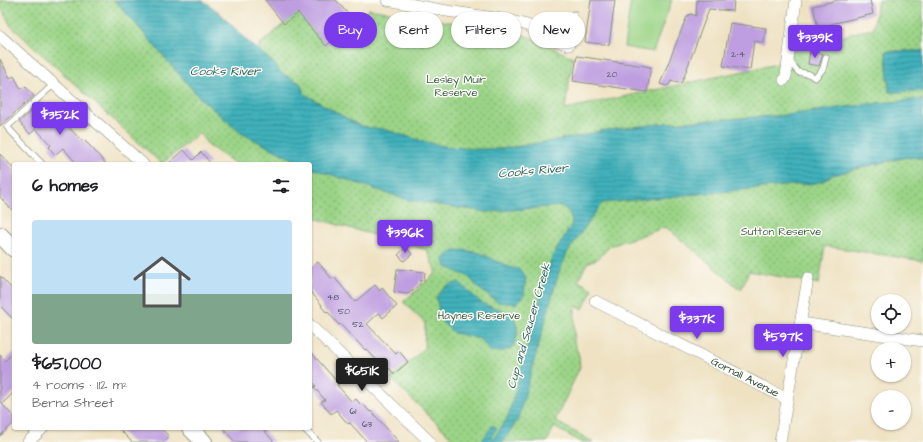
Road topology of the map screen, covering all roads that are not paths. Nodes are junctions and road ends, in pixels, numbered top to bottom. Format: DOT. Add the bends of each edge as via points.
graph roads {
  1 [pos="387,0"];
  2 [pos="796,0"];
  3 [pos="529,27"];
  4 [pos="0,36"];
  5 [pos="826,57"];
  6 [pos="788,58"];
  7 [pos="784,80"];
  8 [pos="54,84"];
  9 [pos="40,162"];
  10 [pos="141,162"];
  11 [pos="0,235"];
  12 [pos="12,247"];
  13 [pos="808,278"];
  14 [pos="595,301"];
  15 [pos="801,323"];
  16 [pos="312,327"];
  17 [pos="923,342"];
  18 [pos="787,399"];
  19 [pos="41,430"];
  20 [pos="192,430"];
  21 [pos="305,430"];
  22 [pos="28,442"];
  23 [pos="204,442"];
  24 [pos="318,442"];
  25 [pos="430,442"];
  26 [pos="780,442"];
  1 -- 3 [label="street" via="508,20"];
  2 -- 6 [label="street"];
  4 -- 8 [label="street"];
  5 -- 6 [label="lane" via="823,69 815,78 798,72"];
  6 -- 7 [label="street"];
  8 -- 9 [label="lane" via="7,127"];
  8 -- 10 [label="street"];
  11 -- 12 [label="main road"];
  13 -- 15 [label="street"];
  14 -- 18 [label="street, Gornall Avenue"];
  15 -- 17 [label="street"];
  15 -- 18 [label="street"];
  16 -- 25 [label="street"];
  18 -- 26 [label="street"];
  19 -- 22 [label="street"];
  20 -- 23 [label="main road"];
  21 -- 24 [label="lane"];
}
